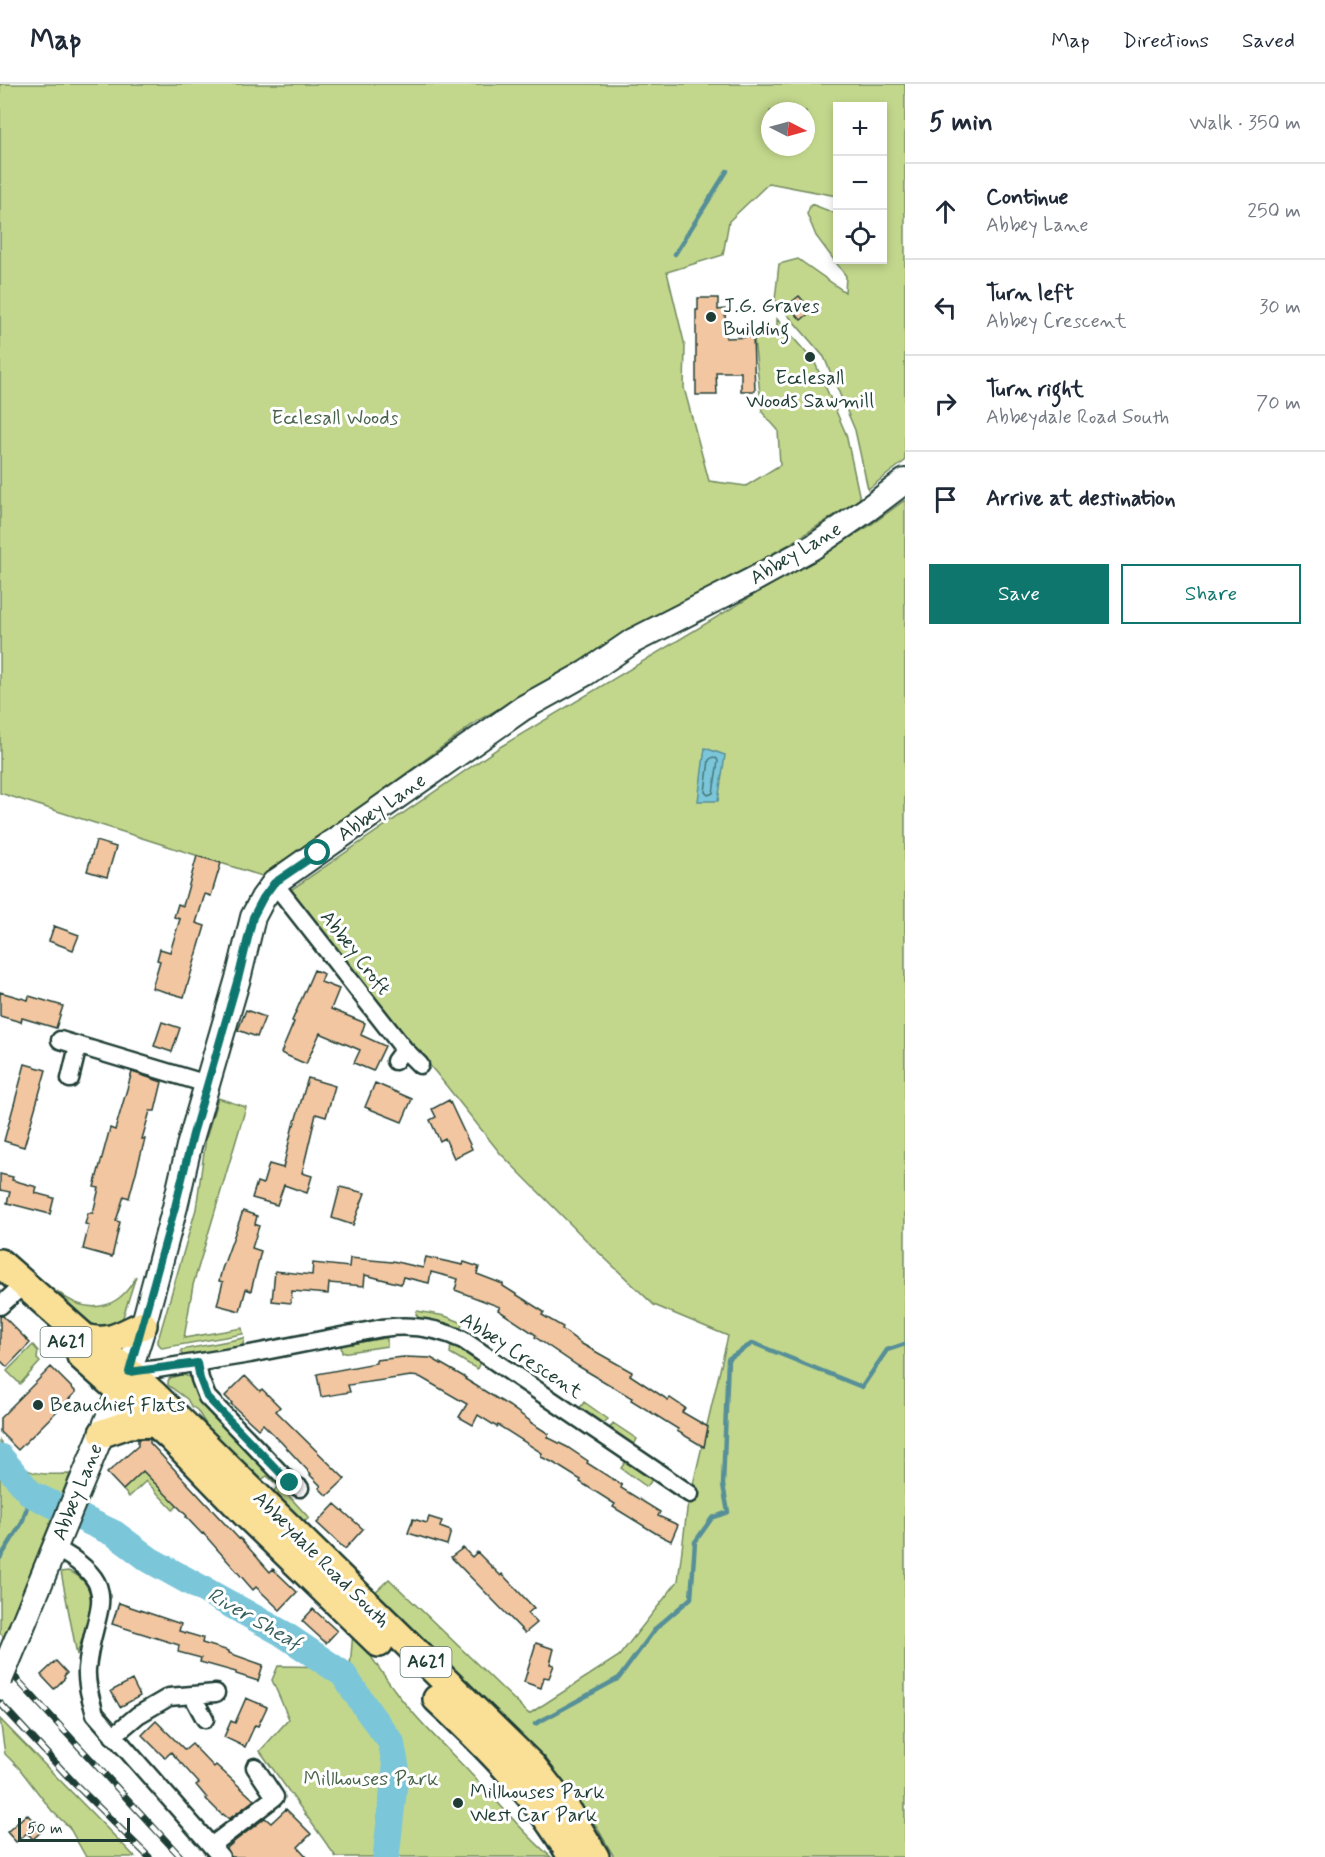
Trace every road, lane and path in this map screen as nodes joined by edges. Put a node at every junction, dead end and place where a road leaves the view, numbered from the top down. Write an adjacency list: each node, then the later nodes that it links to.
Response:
1 (905, 481): 2 (main road, Abbey Lane)
2 (274, 883): 5 (street, Abbey Croft); 7 (main road, Abbey Lane)
3 (60, 1040): 4 (street)
4 (78, 1046): 6 (street); 7 (street)
5 (420, 1065)
6 (70, 1079)
7 (207, 1084): 11 (main road, Abbey Lane)
8 (0, 1263): 9 (main road, Abbeydale Road South / A621)
9 (23, 1285): 10 (street); 12 (main road, Abbeydale Road South / A621); 14 (main road, Abbeydale Road South / A621)
10 (0, 1306)
11 (143, 1325): 12 (main road); 14 (main road, Abbey Lane)
12 (85, 1338): 14 (main road, Abbeydale Road South / A621)
13 (197, 1363): 14 (street, Abbey Crescent); 17 (street, Abbeydale Road South); 18 (street, Abbey Crescent)
14 (125, 1382): 15 (main road, Abbeydale Road South / A621); 16 (main road, Abbey Lane); 28 (main road, Abbeydale Road South / A621)
15 (156, 1423): 16 (main road); 27 (main road, Abbeydale Road South / A621)
16 (103, 1432): 19 (main road, Abbey Lane)
17 (300, 1488)
18 (690, 1494)
19 (58, 1541): 20 (main road, Abbey Lane, bridge); 24 (street)
20 (0, 1680)
21 (216, 1694): 22 (street)
22 (192, 1695): 23 (street); 24 (street)
23 (205, 1719)
24 (113, 1736): 26 (street)
25 (255, 1767): 26 (street)
26 (216, 1852)
27 (572, 1857)
28 (595, 1857)

